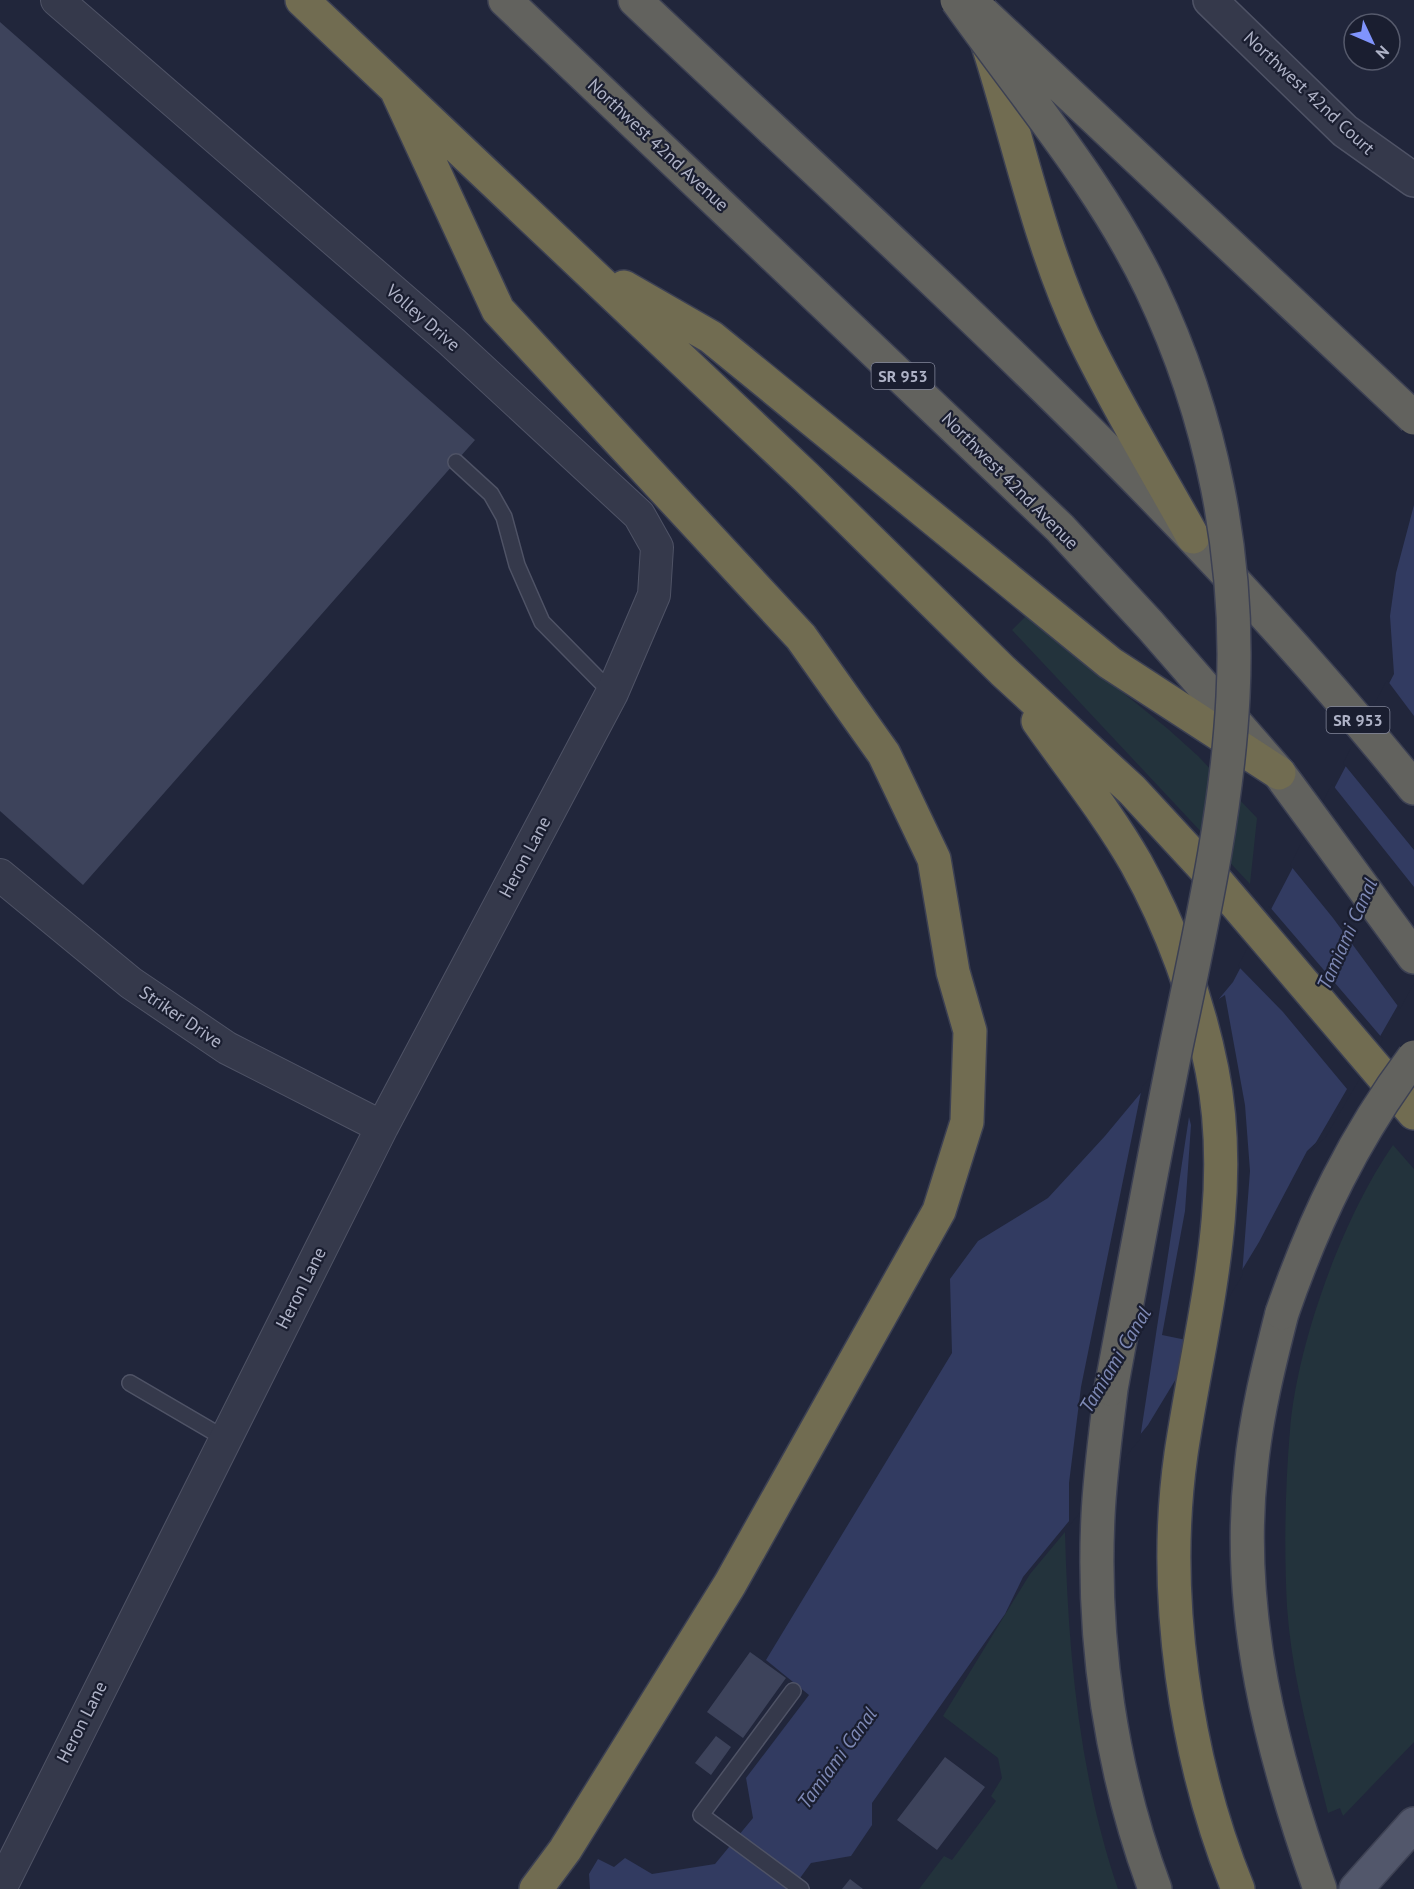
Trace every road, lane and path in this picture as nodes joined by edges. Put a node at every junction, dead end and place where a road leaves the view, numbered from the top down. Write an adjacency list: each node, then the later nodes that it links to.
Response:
1 (57, 0): 15 (street, Volley Drive)
2 (302, 0): 8 (highway)
3 (505, 0): 16 (highway, Northwest 42nd Avenue / SR 953)
4 (635, 0): 13 (highway, SR 953)
5 (957, 0): 30 (highway, bridge)
6 (969, 0): 11 (highway, bridge); 13 (highway)
7 (1210, 0): 9 (street, Northwest 42nd Court)
8 (396, 89): 10 (highway); 29 (highway)
9 (1414, 180)
10 (578, 261): 14 (highway); 16 (highway)
11 (1414, 418)
12 (456, 462): 15 (lane)
13 (1192, 537): 17 (highway, SR 953)
14 (1003, 670): 21 (highway); 31 (highway)
15 (612, 693): 22 (street, Heron Lane)
16 (1280, 773): 19 (highway, Northwest 42nd Avenue / SR 953)
17 (1414, 788)
18 (0, 875): 22 (street, Striker Drive)
19 (1414, 957)
20 (1414, 1057): 32 (highway, bridge)
21 (1414, 1113)
22 (382, 1127): 24 (street, Heron Lane)
23 (130, 1383): 24 (lane)
24 (224, 1438): 28 (street, Heron Lane)
25 (793, 1691): 27 (lane)
26 (1414, 1824): 33 (main road)
27 (799, 1888)
28 (0, 1889)
29 (536, 1889)
30 (1155, 1889)
31 (1238, 1889)
32 (1320, 1889)
33 (1356, 1889)

